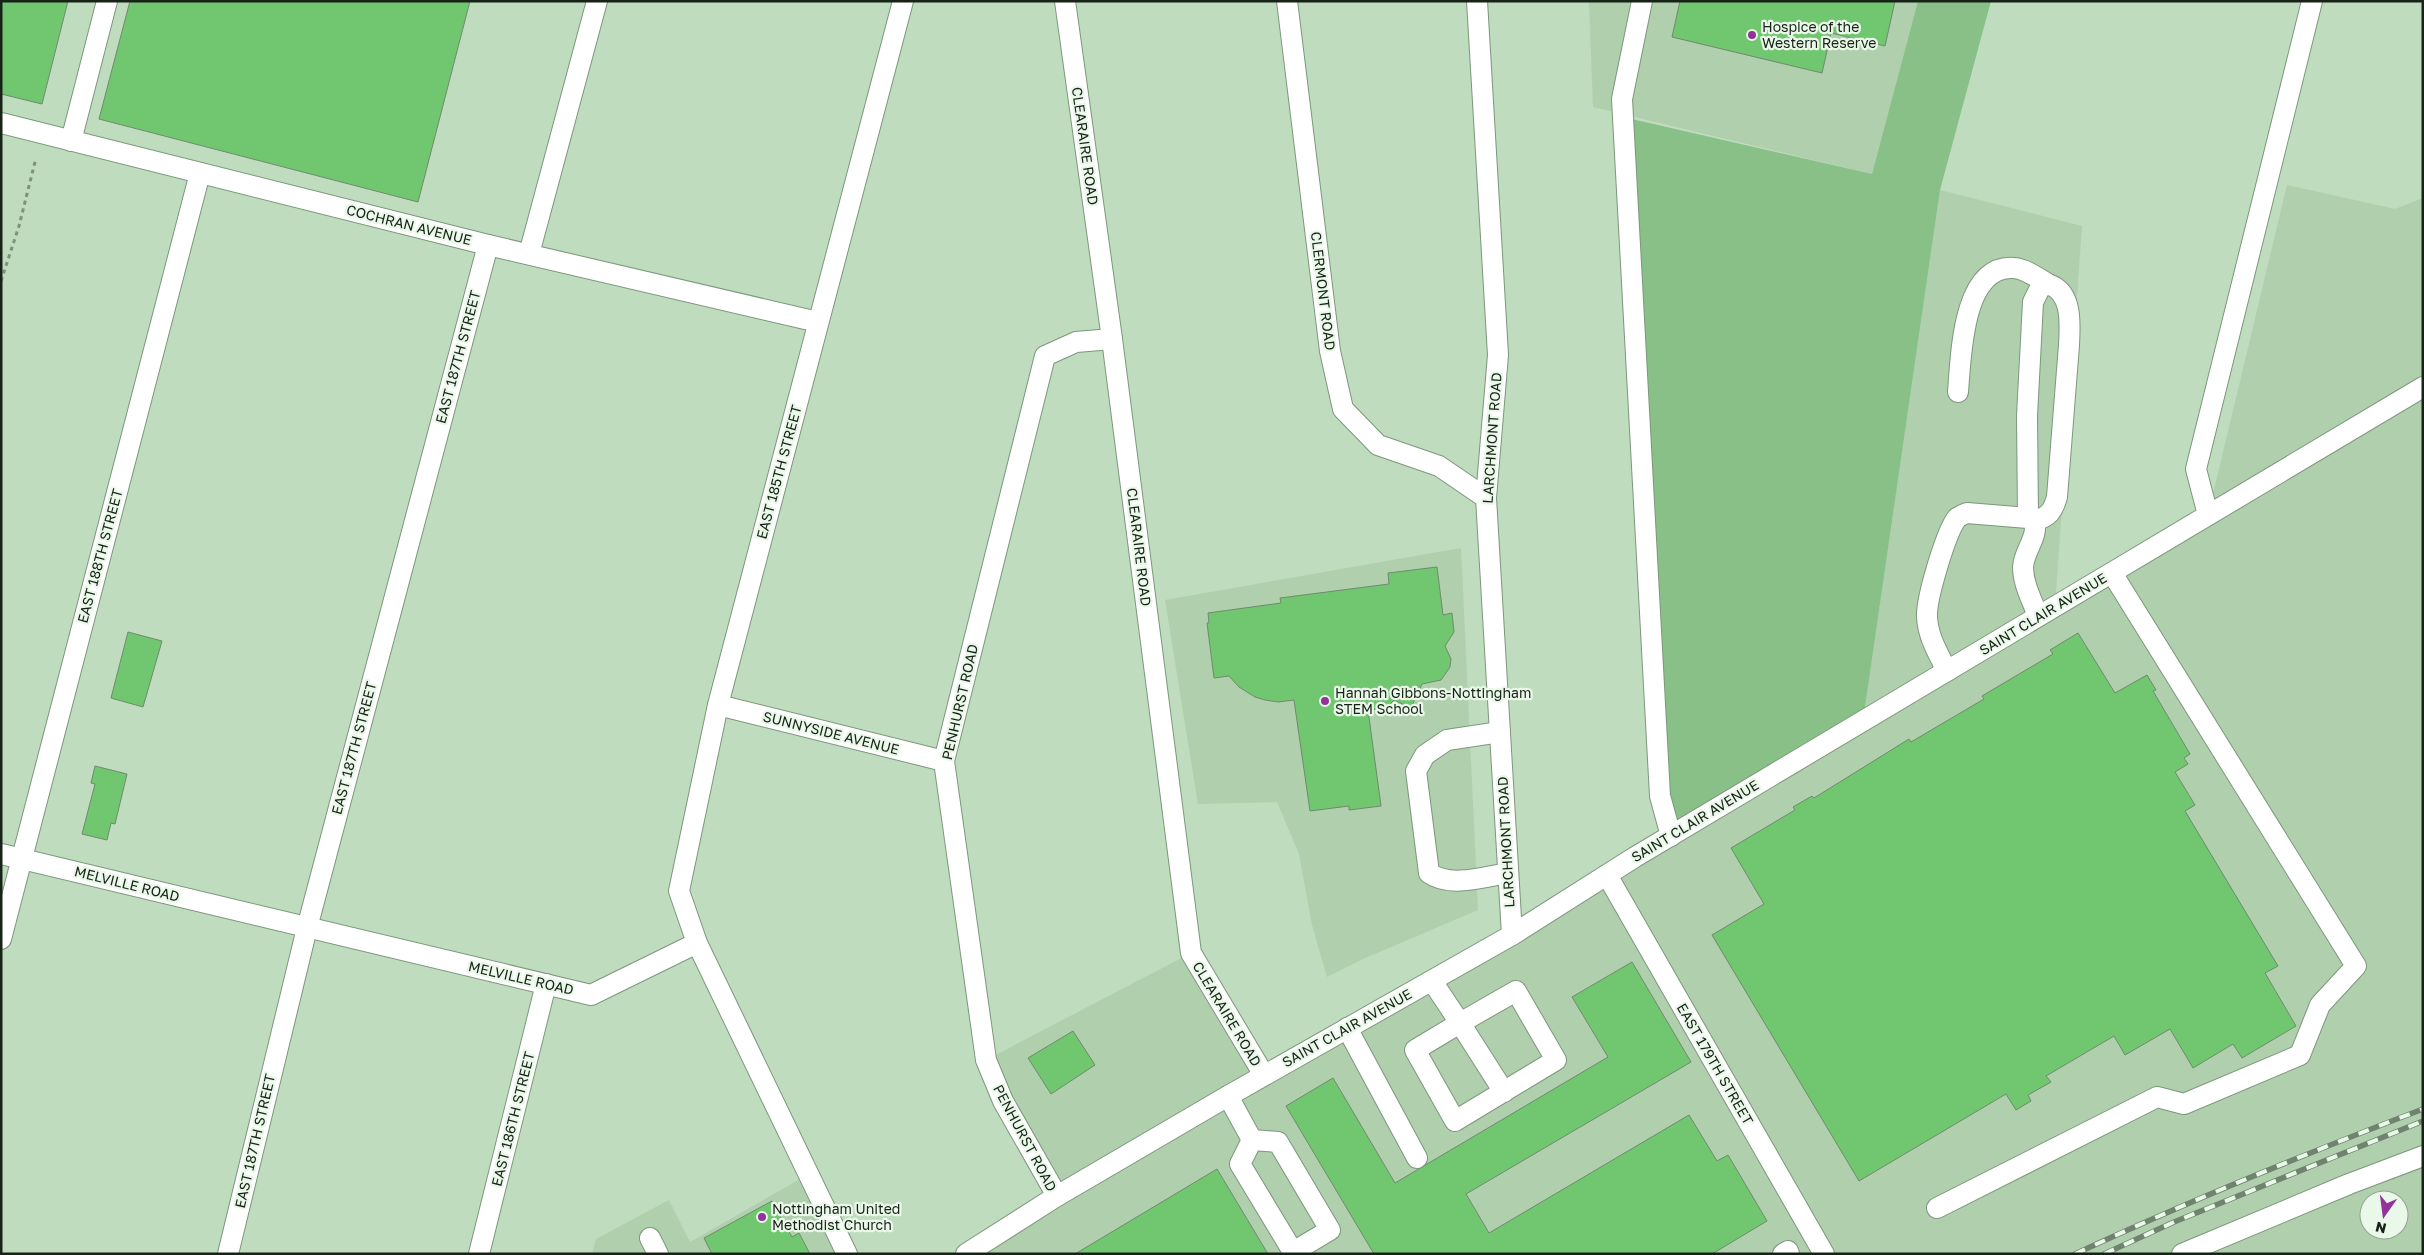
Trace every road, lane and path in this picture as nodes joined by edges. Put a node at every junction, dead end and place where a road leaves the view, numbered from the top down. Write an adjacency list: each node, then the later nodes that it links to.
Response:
1 (107, 1): 10 (street)
2 (597, 1): 14 (street)
3 (903, 1): 17 (street, EAST 185TH STREET)
4 (1065, 1): 18 (street, CLEARAIRE ROAD)
5 (1288, 1): 21 (street, CLERMONT ROAD)
6 (1477, 1): 21 (street, LARCHMONT ROAD)
7 (1642, 1): 30 (street)
8 (2312, 1): 22 (street)
9 (1, 123): 10 (street, COCHRAN AVENUE)
10 (71, 141): 12 (street, COCHRAN AVENUE)
11 (36, 158): 15 (path)
12 (200, 173): 13 (street, COCHRAN AVENUE); 32 (street, EAST 188TH STREET)
13 (488, 245): 14 (street, COCHRAN AVENUE); 35 (street, EAST 187TH STREET)
14 (529, 254): 17 (street, COCHRAN AVENUE)
15 (1, 281)
16 (2048, 284): 20 (street); 23 (street); 23 (street)
17 (818, 322): 27 (street, EAST 185TH STREET)
18 (1112, 339): 29 (street, PENHURST ROAD); 43 (street, CLEARAIRE ROAD)
19 (2423, 387): 22 (street, SAINT CLAIR AVENUE)
20 (1958, 392)
21 (1486, 498): 28 (street, LARCHMONT ROAD)
22 (2208, 515): 24 (street, SAINT CLAIR AVENUE)
23 (2031, 519): 25 (street); 26 (street)
24 (2112, 572): 25 (street, SAINT CLAIR AVENUE); 50 (street)
25 (2038, 616): 26 (street, SAINT CLAIR AVENUE)
26 (1947, 671): 30 (street, SAINT CLAIR AVENUE)
27 (718, 705): 29 (street, SUNNYSIDE AVENUE); 38 (street, EAST 185TH STREET)
28 (1500, 732): 33 (street, LARCHMONT ROAD); 33 (street)
29 (944, 761): 49 (street, PENHURST ROAD)
30 (1671, 836): 34 (street, SAINT CLAIR AVENUE)
31 (1, 854): 32 (street, MELVILLE ROAD)
32 (21, 858): 35 (street, MELVILLE ROAD); 37 (street, EAST 188TH STREET)
33 (1508, 874): 36 (street, LARCHMONT ROAD)
34 (1606, 875): 36 (street, SAINT CLAIR AVENUE); 57 (street, EAST 179TH STREET)
35 (307, 928): 40 (street, MELVILLE ROAD); 51 (street, EAST 187TH STREET)
36 (1512, 935): 39 (street, SAINT CLAIR AVENUE)
37 (1, 940)
38 (697, 943): 40 (street, MELVILLE ROAD); 53 (street)
39 (1432, 981): 41 (street); 42 (street, SAINT CLAIR AVENUE)
40 (546, 984): 52 (street, EAST 186TH STREET)
41 (1460, 1023): 44 (street); 44 (street); 44 (street)
42 (1346, 1028): 43 (street, SAINT CLAIR AVENUE); 48 (street)
43 (1264, 1075): 45 (street, SAINT CLAIR AVENUE)
44 (1504, 1092)
45 (1228, 1096): 46 (street); 49 (street, SAINT CLAIR AVENUE)
46 (1252, 1140): 46 (street)
47 (2423, 1156): 58 (street)
48 (1417, 1158)
49 (1057, 1196): 54 (street, SAINT CLAIR AVENUE)
50 (1937, 1208)
51 (228, 1254)
52 (479, 1254)
53 (847, 1254)
54 (966, 1254)
55 (1783, 1254): 56 (street)
56 (1789, 1254)
57 (1824, 1254)
58 (2182, 1254)

